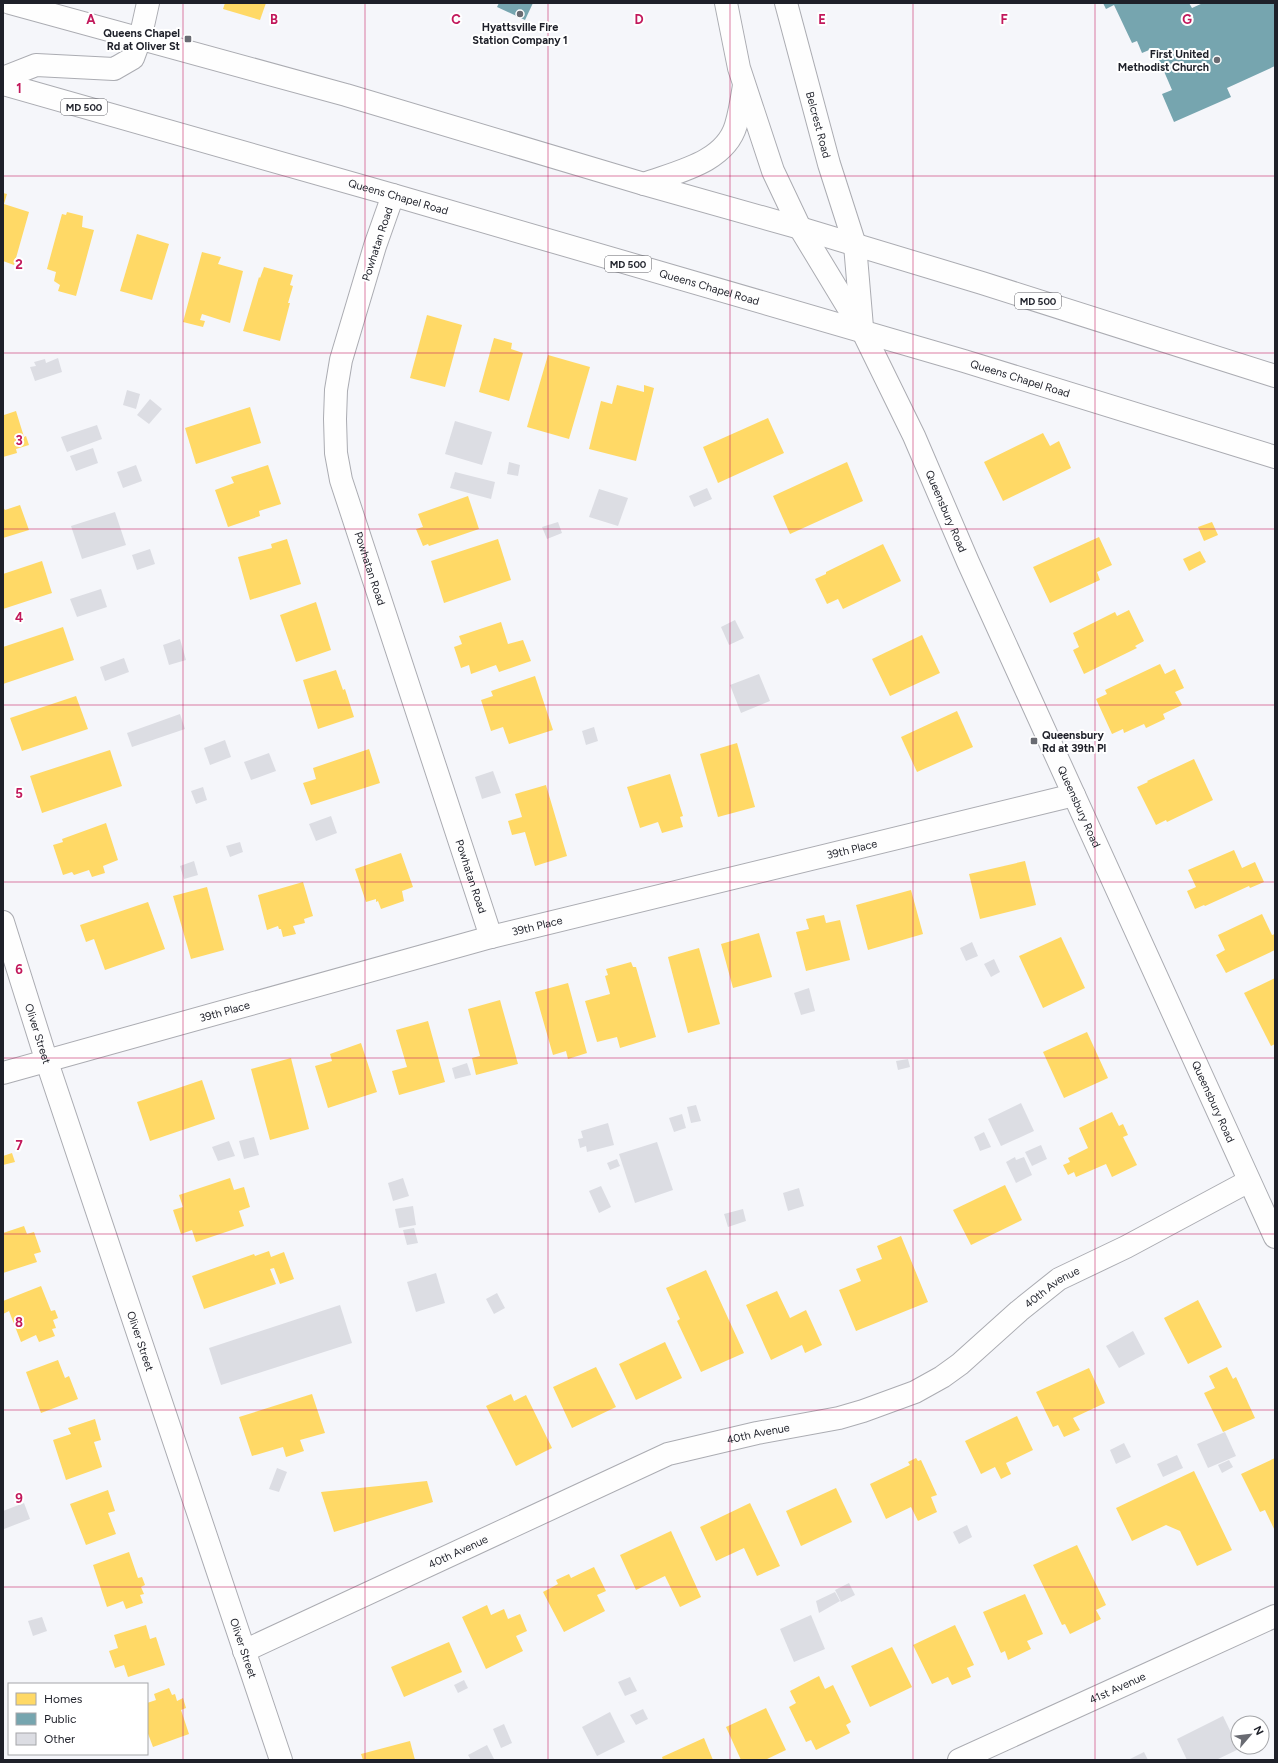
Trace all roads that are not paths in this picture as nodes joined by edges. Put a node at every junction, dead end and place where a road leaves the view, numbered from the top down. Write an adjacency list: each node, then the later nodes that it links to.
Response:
1 (10, 3): 5 (street, MD 500)
2 (148, 3): 5 (street)
3 (726, 3): 8 (street)
4 (786, 3): 12 (street, Belcrest Road)
5 (140, 39): 6 (street); 9 (street, MD 500)
6 (3, 78)
7 (3, 84): 10 (street, Queens Chapel Road / MD 500)
8 (744, 85): 9 (street); 11 (street)
9 (644, 184): 11 (street, MD 500)
10 (393, 195): 13 (street, Queens Chapel Road / MD 500); 18 (street, Powhatan Road)
11 (800, 228): 12 (street, MD 500); 13 (street, Queensbury Road)
12 (855, 245): 13 (street, Queensbury Road); 14 (street, MD 500)
13 (863, 332): 15 (street, Queens Chapel Road / MD 500); 16 (street, Queensbury Road)
14 (1275, 376)
15 (1275, 458)
16 (1074, 795): 18 (street, 39th Place); 21 (street, Queensbury Road)
17 (3, 922): 19 (street, Oliver Street)
18 (491, 937): 19 (street, 39th Place)
19 (46, 1059): 20 (street, 39th Place); 24 (street, Oliver Street)
20 (3, 1072)
21 (1249, 1182): 22 (street, Queensbury Road); 24 (street, 40th Avenue)
22 (1275, 1237)
23 (1275, 1616): 26 (street, 41st Avenue)
24 (244, 1651): 25 (street, Oliver Street)
25 (281, 1760)
26 (959, 1760)

